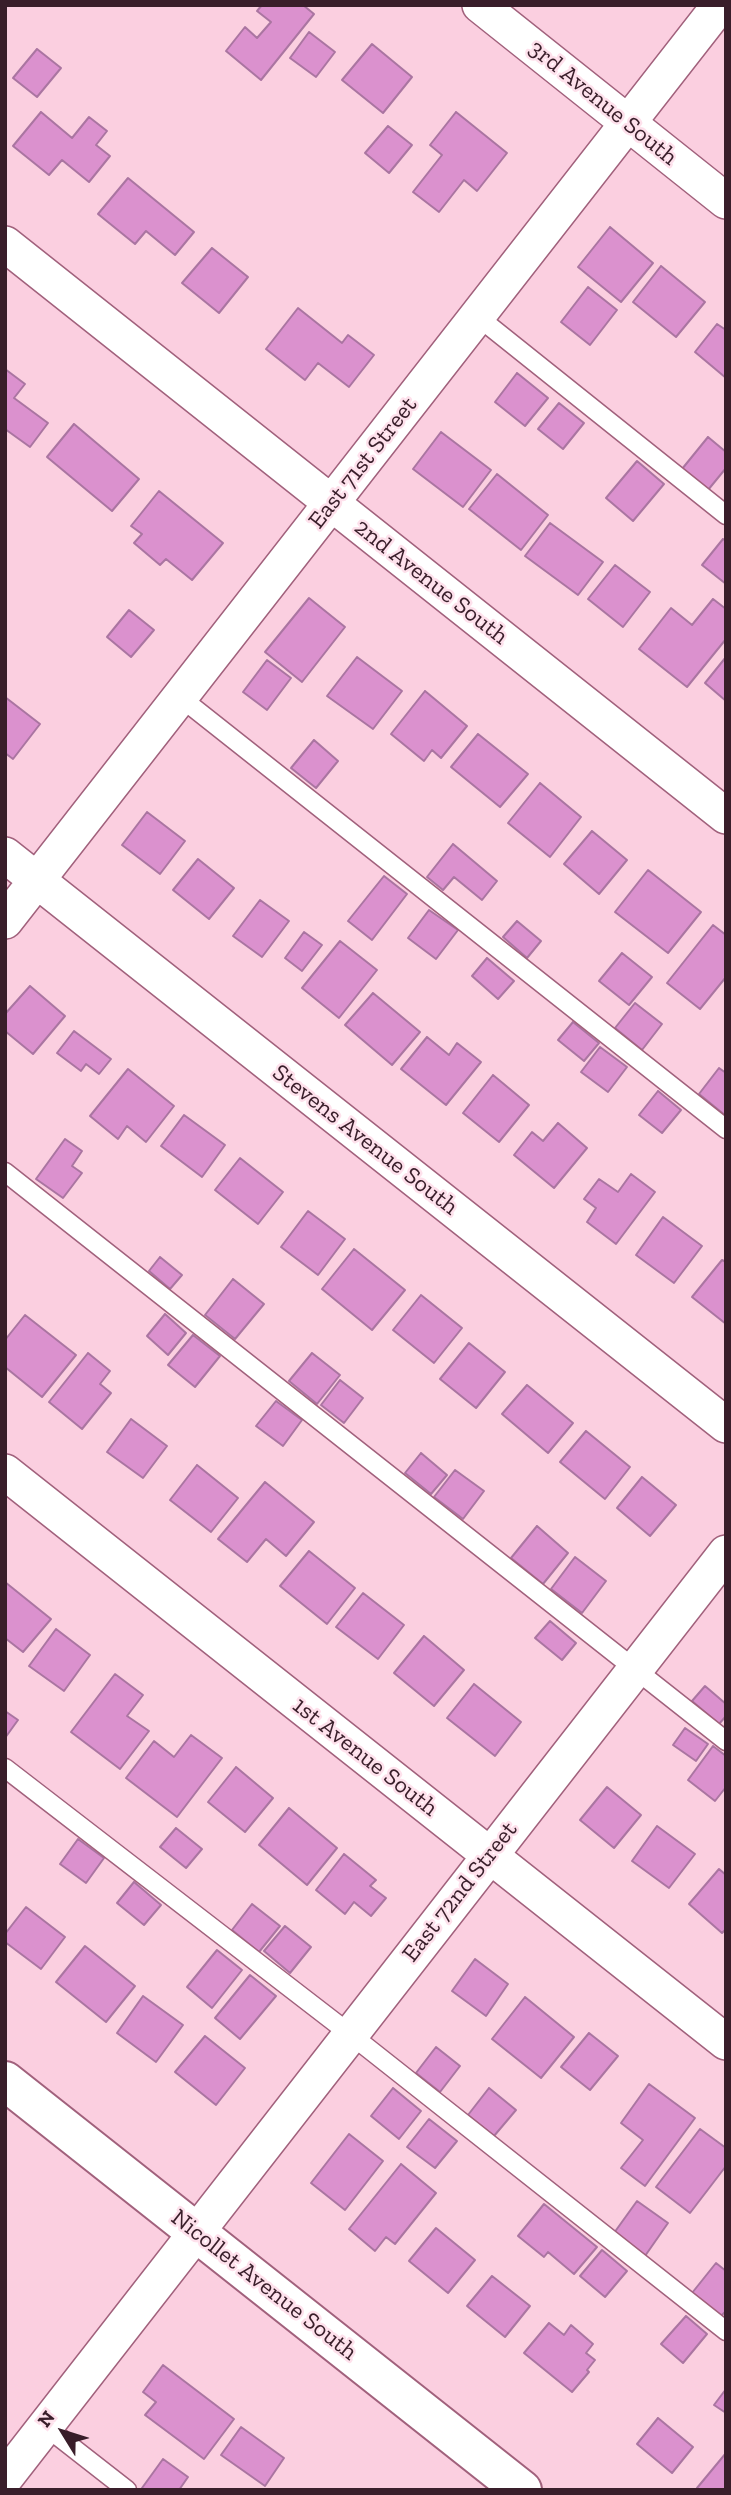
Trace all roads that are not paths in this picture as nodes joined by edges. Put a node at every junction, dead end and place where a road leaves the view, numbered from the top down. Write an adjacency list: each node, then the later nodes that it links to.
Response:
1 (480, 5): 3 (street, 3rd Avenue South)
2 (720, 5): 3 (street, East 71st Street)
3 (628, 123): 4 (street, 3rd Avenue South); 6 (street, East 71st Street)
4 (726, 201)
5 (5, 244): 7 (street, 2nd Avenue South)
6 (477, 316): 7 (street, East 71st Street); 8 (lane)
7 (331, 503): 9 (street, East 71st Street); 10 (street, 2nd Avenue South)
8 (726, 515)
9 (180, 697): 12 (street, East 71st Street); 14 (lane)
10 (726, 816)
11 (5, 855): 12 (street, Stevens Avenue South)
12 (37, 880): 13 (street, East 71st Street); 16 (street, Stevens Avenue South)
13 (5, 920)
14 (726, 1129)
15 (5, 1172): 19 (lane)
16 (726, 1425)
17 (5, 1472): 22 (street, 1st Avenue South)
18 (726, 1553): 19 (street, East 72nd Street)
19 (635, 1669): 20 (lane); 22 (street, East 72nd Street)
20 (726, 1741)
21 (5, 1769): 23 (lane)
22 (489, 1855): 23 (street, East 72nd Street); 24 (street, 1st Avenue South)
23 (350, 2034): 26 (street, East 72nd Street); 27 (lane)
24 (726, 2042)
25 (5, 2081): 26 (main road, Nicollet Avenue South)
26 (196, 2232): 28 (street, East 72nd Street); 31 (main road, Nicollet Avenue South)
27 (726, 2331)
28 (45, 2426): 29 (street, East 72nd Street); 30 (lane)
29 (5, 2477)
30 (127, 2490)
31 (522, 2490)

